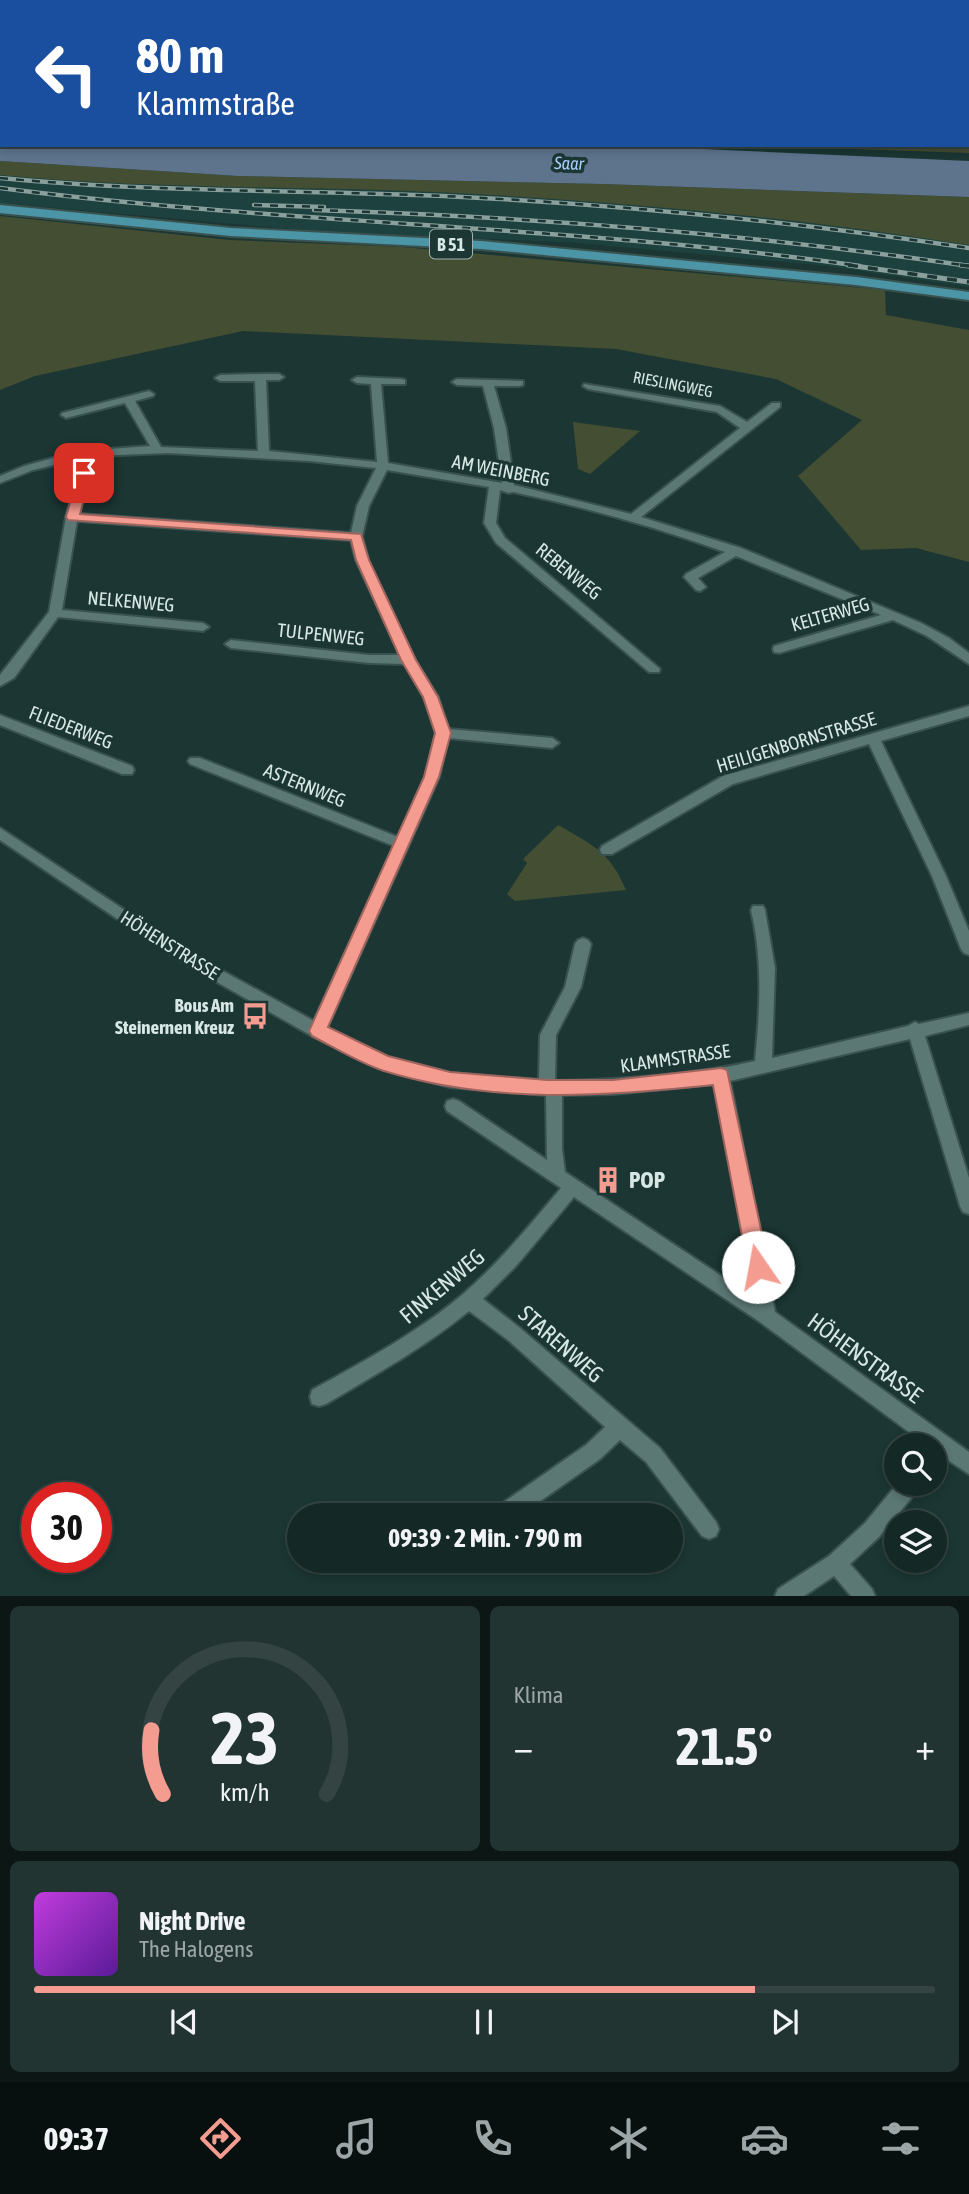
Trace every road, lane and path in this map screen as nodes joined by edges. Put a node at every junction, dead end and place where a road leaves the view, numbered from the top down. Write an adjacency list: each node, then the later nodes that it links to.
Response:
1 (0, 209): 2 (main road, B 51)
2 (969, 296)
3 (260, 377): 4 (street); 5 (street); 20 (street)
4 (279, 377)
5 (220, 378)
6 (357, 380): 9 (street)
7 (401, 382): 9 (street)
8 (457, 382): 10 (street)
9 (376, 383): 21 (street)
10 (488, 383): 11 (street); 24 (street)
11 (519, 383)
12 (588, 386): 17 (street, RIESLINGWEG)
13 (149, 394): 14 (street)
14 (128, 398): 16 (street); 18 (street)
15 (776, 405): 17 (street)
16 (66, 415)
17 (747, 427): 26 (street)
18 (156, 448): 19 (street, AM WEINBERG); 20 (street, AM WEINBERG)
19 (90, 451): 22 (street, AM WEINBERG); 25 (street)
20 (264, 454): 21 (street, AM WEINBERG)
21 (383, 466): 23 (street, AM WEINBERG); 27 (street)
22 (0, 480)
23 (495, 487): 24 (street, AM WEINBERG); 37 (street, REBENWEG)
24 (509, 490): 26 (street, AM WEINBERG)
25 (72, 517): 27 (street); 30 (street)
26 (634, 517): 28 (street, AM WEINBERG)
27 (356, 537): 35 (street)
28 (737, 551): 29 (street); 31 (street, AM WEINBERG)
29 (701, 587)
30 (55, 613): 32 (street, NELKENWEG); 38 (street)
31 (893, 617): 34 (street, KELTERWEG); 36 (street, AM WEINBERG)
32 (204, 627)
33 (230, 644): 35 (street, TULPENWEG)
34 (779, 649)
35 (409, 660): 41 (street)
36 (969, 660)
37 (654, 669)
38 (0, 682)
39 (969, 712): 42 (street, HEILIGENBORNSTRASSE)
40 (0, 720): 45 (street, FLIEDERWEG)
41 (443, 733): 43 (street); 47 (street)
42 (873, 739): 48 (street, HEILIGENBORNSTRASSE); 51 (street)
43 (552, 743)
44 (195, 761): 47 (street, ASTERNWEG)
45 (127, 770)
46 (0, 833): 54 (street, HÖHENSTRASSE)
47 (402, 844): 54 (street)
48 (607, 850)
49 (758, 911): 56 (street)
50 (583, 944): 58 (street)
51 (969, 949)
52 (969, 1019): 53 (street, KLAMMSTRASSE)
53 (915, 1029): 56 (street, KLAMMSTRASSE); 62 (street)
54 (318, 1031): 55 (street, HÖHENSTRASSE)
55 (384, 1063): 58 (street, KLAMMSTRASSE)
56 (763, 1064): 57 (street, KLAMMSTRASSE)
57 (721, 1076): 58 (street, KLAMMSTRASSE); 64 (street)
58 (551, 1088): 60 (street)
59 (453, 1106): 60 (street, HÖHENSTRASSE)
60 (557, 1174): 61 (street, HÖHENSTRASSE)
61 (573, 1186): 63 (street, FINKENWEG); 64 (street, HÖHENSTRASSE)
62 (969, 1206)
63 (469, 1300): 65 (street, FINKENWEG); 66 (street, STARENWEG)
64 (766, 1316): 67 (street, HÖHENSTRASSE)
65 (319, 1397)
66 (620, 1427): 71 (street); 72 (street, STARENWEG)
67 (917, 1433)
68 (947, 1454): 69 (street, HÖHENSTRASSE)
69 (969, 1464)
70 (900, 1496): 73 (street)
71 (520, 1503)
72 (709, 1529)
73 (836, 1563): 74 (street); 75 (street)
74 (785, 1595)
75 (865, 1595)

